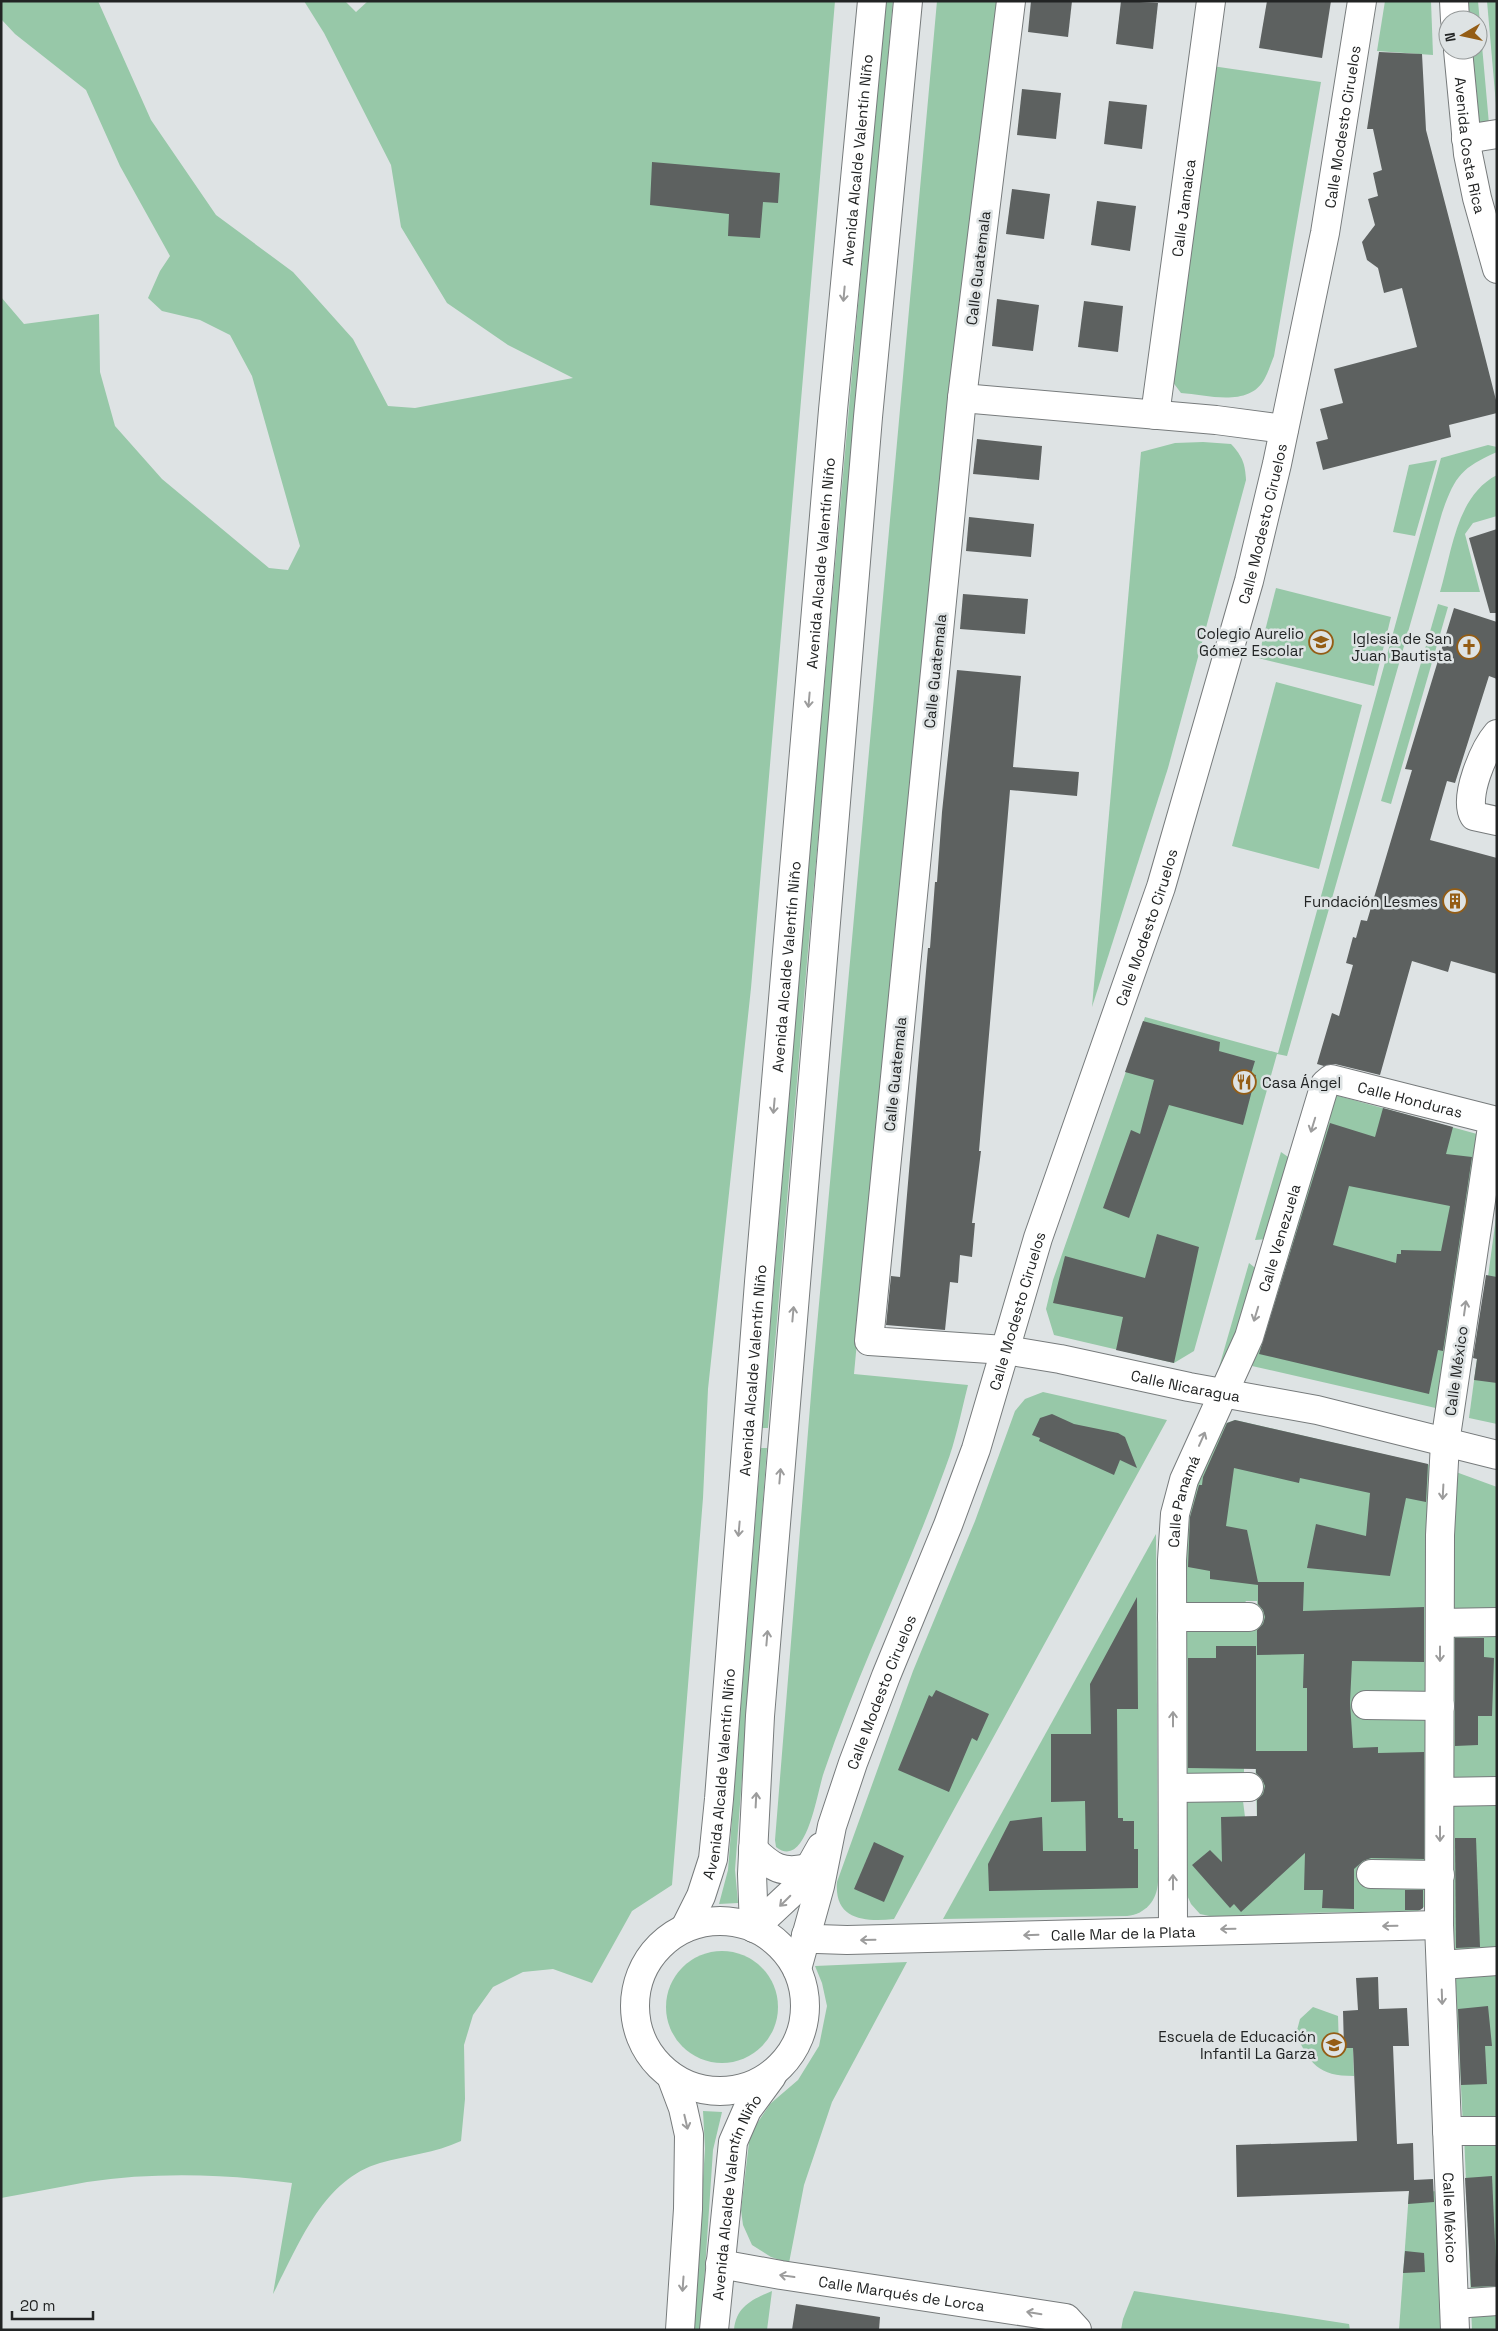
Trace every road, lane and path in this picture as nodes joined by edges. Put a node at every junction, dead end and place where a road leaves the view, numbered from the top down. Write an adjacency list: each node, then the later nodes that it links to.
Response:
1 (872, 1): 38 (street, Avenida Alcalde Valentín Niño, one-way to 38)
2 (908, 1): 33 (street, one-way to 2)
3 (1011, 1): 10 (street, Calle Guatemala)
4 (1211, 1): 11 (street, Calle Jamaica)
5 (1362, 1): 12 (street, Calle Modesto Ciruelos)
6 (1459, 60): 8 (street, Avenida Costa Rica)
7 (1497, 134): 8 (street)
8 (1466, 138): 9 (street, Avenida Costa Rica)
9 (1497, 269)
10 (962, 398): 11 (street); 17 (street, Calle Guatemala)
11 (1155, 415): 12 (street)
12 (1284, 428): 18 (street, Calle Modesto Ciruelos)
13 (1497, 734): 14 (street)
14 (1497, 821)
15 (1328, 1079): 16 (street, Calle Honduras); 19 (street, Calle Venezuela, one-way to 19)
16 (1493, 1120): 20 (street, Calle México, one-way to 16)
17 (869, 1341): 18 (street, Calle Nicaragua)
18 (1005, 1350): 19 (street, Calle Nicaragua); 32 (street, Calle Modesto Ciruelos)
19 (1223, 1393): 20 (street, Calle Nicaragua); 22 (street, Calle Panamá, one-way to 19)
20 (1445, 1443): 21 (street, Calle Nicaragua); 25 (street, Calle México, one-way to 25)
21 (1497, 1455)
22 (1172, 1617): 23 (street); 29 (street, Calle Panamá, one-way to 22)
23 (1249, 1617)
24 (1497, 1622): 25 (street)
25 (1440, 1623): 27 (street, Calle México, one-way to 27)
26 (1366, 1705): 27 (street)
27 (1440, 1706): 30 (street, Calle México)
28 (1248, 1787): 29 (street)
29 (1173, 1788): 40 (street, Calle Panamá, one-way to 29)
30 (1440, 1792): 31 (street); 36 (street, Calle México, one-way to 36)
31 (1497, 1792)
32 (832, 1826): 34 (street, Calle Modesto Ciruelos); 41 (street, Calle Modesto Ciruelos)
33 (753, 1849): 34 (street); 39 (street)
34 (809, 1868): 39 (street, Calle Modesto Ciruelos, one-way to 39)
35 (1371, 1874): 36 (street)
36 (1440, 1875): 37 (street, Calle México)
37 (1439, 1925): 40 (street, Calle Mar de la Plata, one-way to 40); 43 (street, Calle México)
38 (686, 1928): 39 (street); 46 (street)
39 (754, 1928): 44 (street)
40 (1173, 1930): 41 (street, Calle Mar de la Plata, one-way to 41)
41 (806, 1935): 44 (street, Calle Modesto Ciruelos)
42 (1497, 1961): 43 (street)
43 (1441, 1965): 47 (street, Calle México, one-way to 47)
44 (797, 1969): 45 (street)
45 (775, 2072): 46 (street); 49 (street, Avenida Alcalde Valentín Niño)
46 (671, 2076): 52 (street, one-way to 52)
47 (1447, 2131): 48 (street); 51 (street, Calle México)
48 (1497, 2131)
49 (720, 2264): 53 (street, Avenida Alcalde Valentín Niño); 54 (street, Calle Marqués de Lorca, one-way to 49)
50 (1497, 2302): 51 (street, Calle México)
51 (1455, 2317)
52 (680, 2330)
53 (714, 2330)
54 (1078, 2330)

